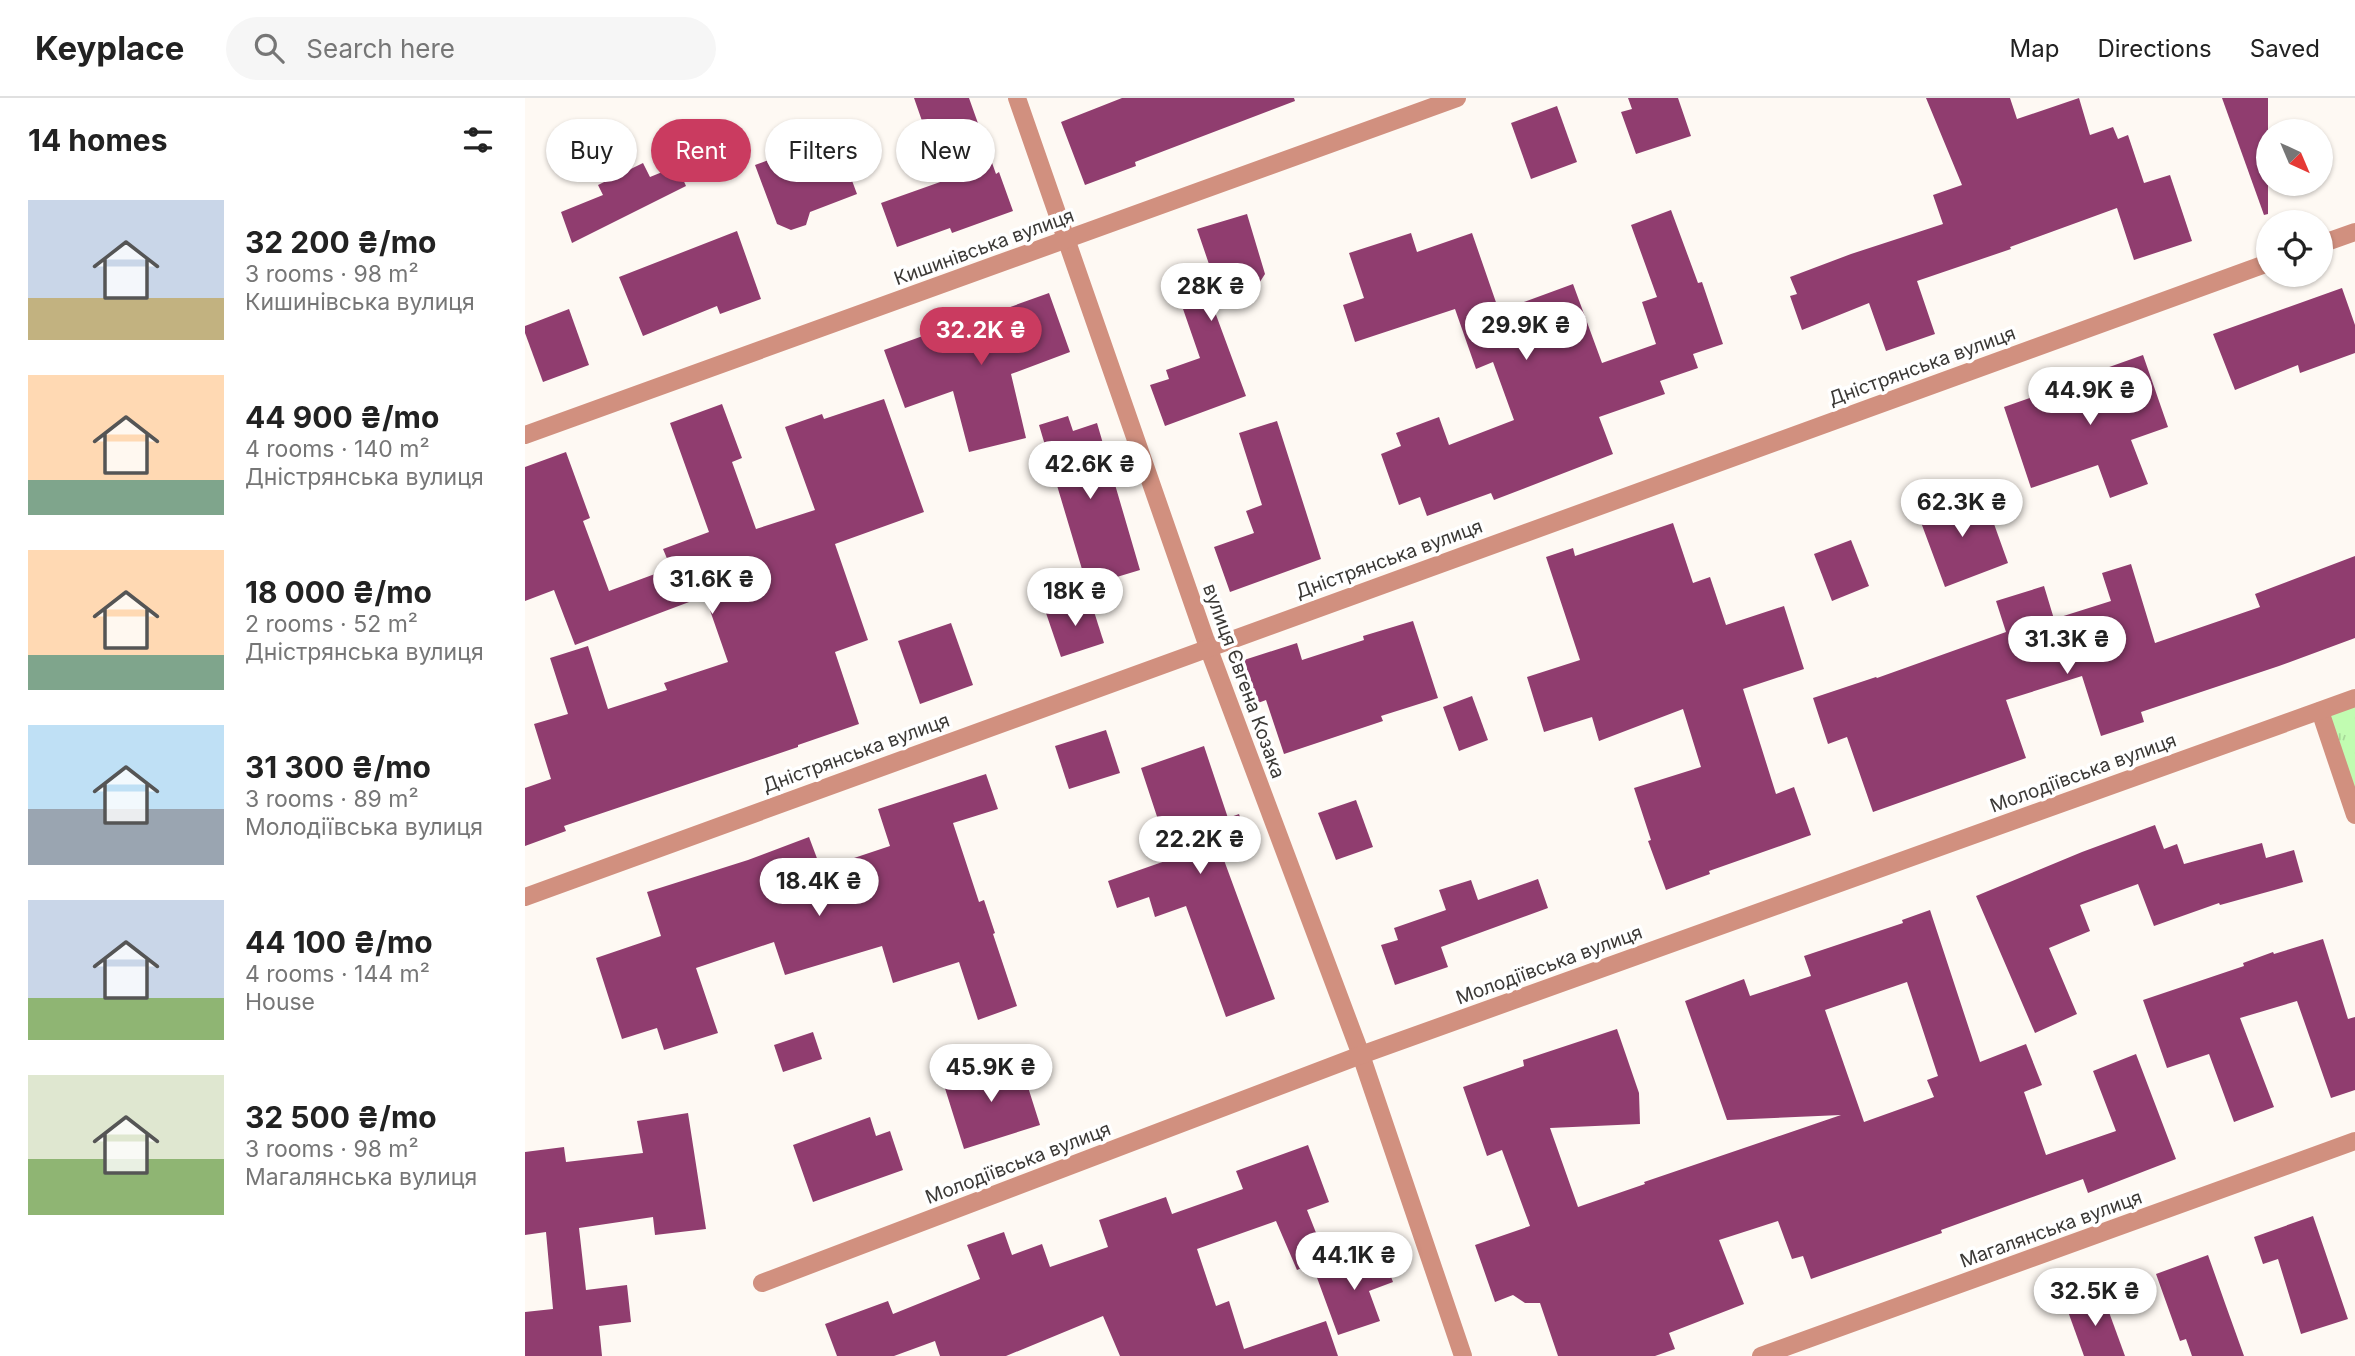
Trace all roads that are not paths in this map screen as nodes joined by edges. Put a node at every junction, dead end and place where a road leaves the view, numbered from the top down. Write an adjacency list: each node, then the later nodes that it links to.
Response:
1 (1017, 98): 4 (street, вулиця Євгена Козака)
2 (1457, 98): 4 (street, Кишинівська вулиця)
3 (2355, 232): 5 (street)
4 (1066, 240): 7 (street, Кишинівська вулиця); 8 (street, вулиця Євгена Козака)
5 (2333, 240)
6 (2256, 267): 8 (street, Дністрянська вулиця)
7 (525, 435)
8 (1208, 647): 12 (street, Дністрянська вулиця); 13 (street, вулиця Євгена Козака)
9 (2355, 698): 10 (street, Молодіївська вулиця)
10 (2320, 711): 11 (street); 13 (street, Молодіївська вулиця)
11 (2355, 815)
12 (525, 897)
13 (1361, 1055): 15 (street, Молодіївська вулиця); 16 (street, вулиця Євгена Козака)
14 (2355, 1141): 17 (street, Магалянська вулиця)
15 (762, 1283)
16 (1463, 1356)
17 (1761, 1356)

